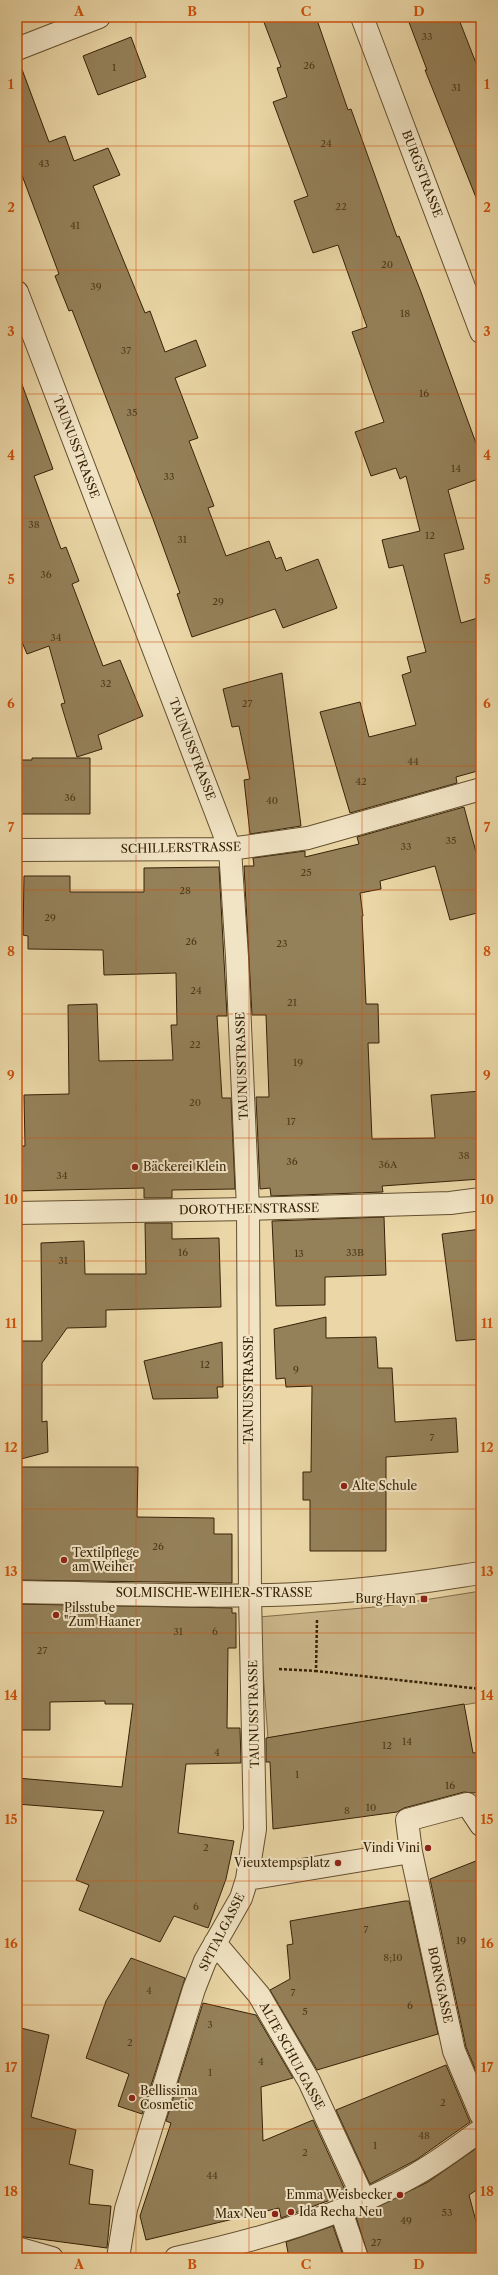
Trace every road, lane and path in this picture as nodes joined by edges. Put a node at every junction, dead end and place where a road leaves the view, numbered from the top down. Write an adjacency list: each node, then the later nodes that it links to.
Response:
1 (99, 17): 3 (street)
2 (362, 17): 5 (street, BURGSTRASSE)
3 (17, 48)
4 (18, 295): 7 (street, TAUNUSSTRASSE)
5 (481, 332)
6 (481, 789): 7 (street, SCHILLERSTRASSE)
7 (230, 849): 8 (street, SCHILLERSTRASSE); 10 (street, TAUNUSSTRASSE)
8 (17, 850)
9 (481, 1199): 10 (street, DOROTHEENSTRASSE)
10 (248, 1209): 11 (street, DOROTHEENSTRASSE); 15 (street, TAUNUSSTRASSE)
11 (17, 1213)
12 (481, 1573): 14 (street, SOLMISCHE-WEIHER-STRASSE)
13 (17, 1592): 15 (street, SOLMISCHE-WEIHER-STRASSE)
14 (317, 1593): 15 (street, SOLMISCHE-WEIHER-STRASSE); 17 (path)
15 (250, 1595): 16 (street, TAUNUSSTRASSE)
16 (253, 1667): 17 (path); 21 (street, TAUNUSSTRASSE)
17 (316, 1671): 18 (path)
18 (481, 1689)
19 (481, 1824): 20 (street)
20 (411, 1852): 21 (street, SPITALGASSE); 23 (street, BORNGASSE)
21 (248, 1879): 22 (street, SPITALGASSE)
22 (216, 1943): 25 (street, ALTE SCHULGASSE); 29 (street, SPITALGASSE)
23 (481, 2115)
24 (481, 2130): 25 (street)
25 (364, 2200): 26 (street)
26 (341, 2211): 30 (street); 31 (street)
27 (17, 2248): 28 (street)
28 (52, 2258)
29 (118, 2258)
30 (176, 2258)
31 (357, 2258)

